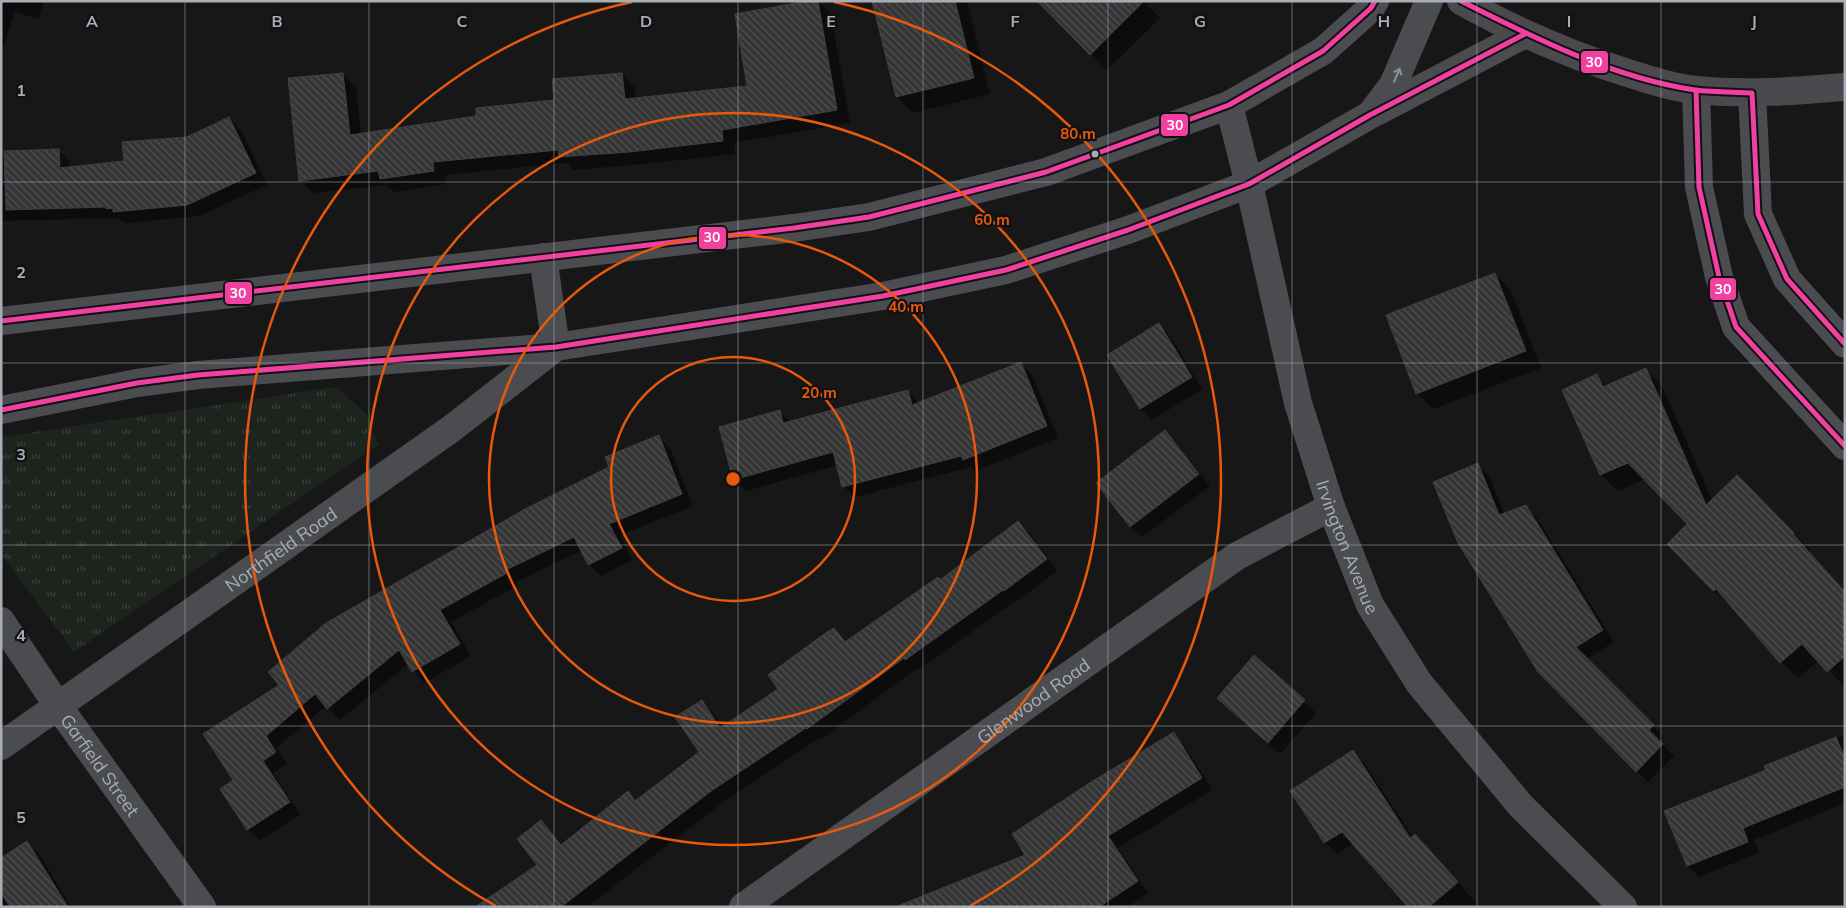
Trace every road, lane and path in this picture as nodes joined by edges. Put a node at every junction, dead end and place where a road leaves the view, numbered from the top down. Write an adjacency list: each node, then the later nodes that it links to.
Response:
1 (1375, 1): 8 (street)
2 (1429, 1): 9 (street, one-way to 2)
3 (1461, 1): 4 (main road)
4 (1525, 34): 6 (main road); 9 (street)
5 (1845, 87): 7 (main road)
6 (1696, 90): 7 (main road); 16 (street)
7 (1752, 93): 13 (street)
8 (1229, 105): 10 (street, Irvington Avenue); 11 (street)
9 (1370, 115): 10 (street)
10 (1249, 184): 14 (street); 17 (street, Irvington Avenue)
11 (543, 257): 12 (street); 14 (street)
12 (1, 321)
13 (1845, 344)
14 (556, 347): 15 (street); 19 (street, Northfield Road)
15 (1, 410)
16 (1845, 446)
17 (1331, 507): 22 (street, Glenwood Road); 23 (street, Irvington Avenue)
18 (1, 621): 19 (street, Garfield Street)
19 (58, 706): 20 (street, Northfield Road); 21 (street, Garfield Street)
20 (1, 746)
21 (202, 907)
22 (743, 907)
23 (1623, 907)

